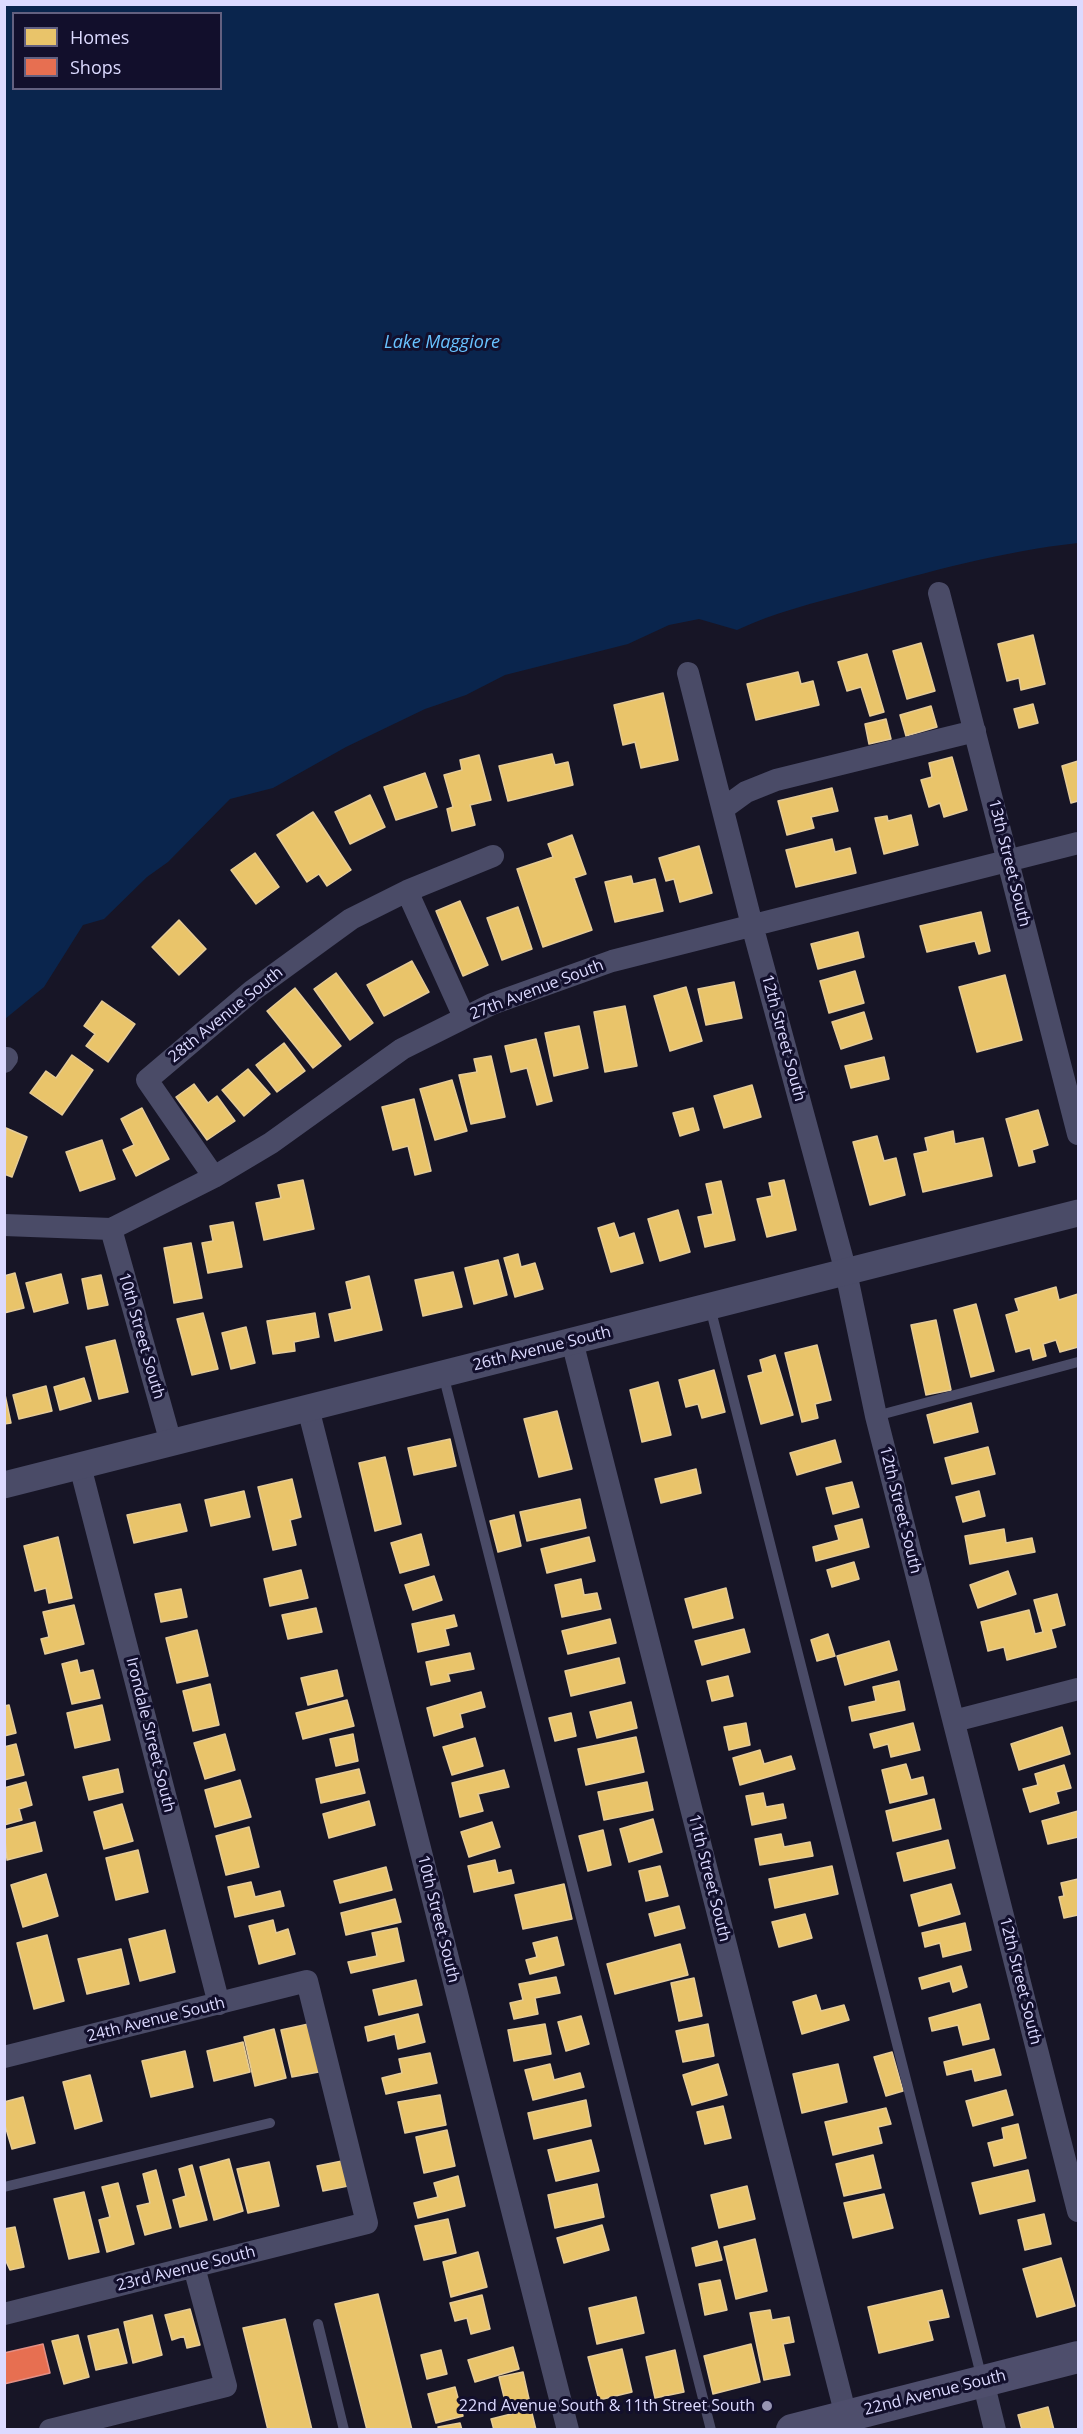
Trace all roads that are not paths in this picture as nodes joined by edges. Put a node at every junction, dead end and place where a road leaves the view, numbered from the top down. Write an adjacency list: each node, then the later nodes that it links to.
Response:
1 (939, 592): 3 (street, 13th Street South)
2 (688, 673): 4 (street, 12th Street South)
3 (975, 731): 4 (street); 7 (street, 13th Street South)
4 (724, 808): 9 (street, 12th Street South)
5 (1078, 843): 7 (street, 27th Avenue South)
6 (493, 856): 8 (street, 28th Avenue South)
7 (1008, 860): 9 (street, 27th Avenue South); 11 (street, 13th Street South)
8 (407, 891): 10 (street); 12 (street, 28th Avenue South)
9 (752, 925): 10 (street, 27th Avenue South); 16 (street, 12th Street South)
10 (464, 1017): 12 (street, 27th Avenue South)
11 (1078, 1134)
12 (214, 1178): 15 (street, 27th Avenue South)
13 (1078, 1213): 16 (street, 26th Avenue South)
14 (4, 1226): 15 (street, 27th Avenue South)
15 (111, 1229): 23 (street, 10th Street South)
16 (846, 1272): 17 (street, 26th Avenue South); 22 (street, 12th Street South)
17 (710, 1307): 18 (street, 26th Avenue South); 38 (lane)
18 (572, 1341): 20 (street, 26th Avenue South); 39 (street, 11th Street South)
19 (1078, 1362): 22 (lane)
20 (443, 1374): 21 (street, 26th Avenue South); 43 (lane)
21 (308, 1408): 23 (street, 26th Avenue South); 42 (street, 10th Street South)
22 (876, 1416): 27 (street, 12th Street South)
23 (171, 1443): 24 (street, 26th Avenue South)
24 (80, 1466): 25 (street, 26th Avenue South); 28 (street, Irondale Street South)
25 (4, 1485)
26 (1078, 1689): 27 (street)
27 (954, 1721): 32 (street, 12th Street South)
28 (219, 2004): 29 (street, 24th Avenue South); 33 (street, 24th Avenue South)
29 (6, 2050)
30 (270, 2123): 31 (lane)
31 (4, 2187)
32 (1078, 2211)
33 (367, 2223): 34 (street, 23rd Avenue South)
34 (194, 2267): 35 (street, 23rd Avenue South); 40 (street)
35 (4, 2314)
36 (318, 2324): 41 (lane)
37 (1078, 2357): 38 (main road, 22nd Avenue South)
38 (983, 2381): 39 (main road, 22nd Avenue South); 45 (street)
39 (846, 2416): 44 (main road, 22nd Avenue South)
40 (50, 2430)
41 (344, 2430)
42 (568, 2430)
43 (711, 2430)
44 (792, 2430)
45 (995, 2430)

